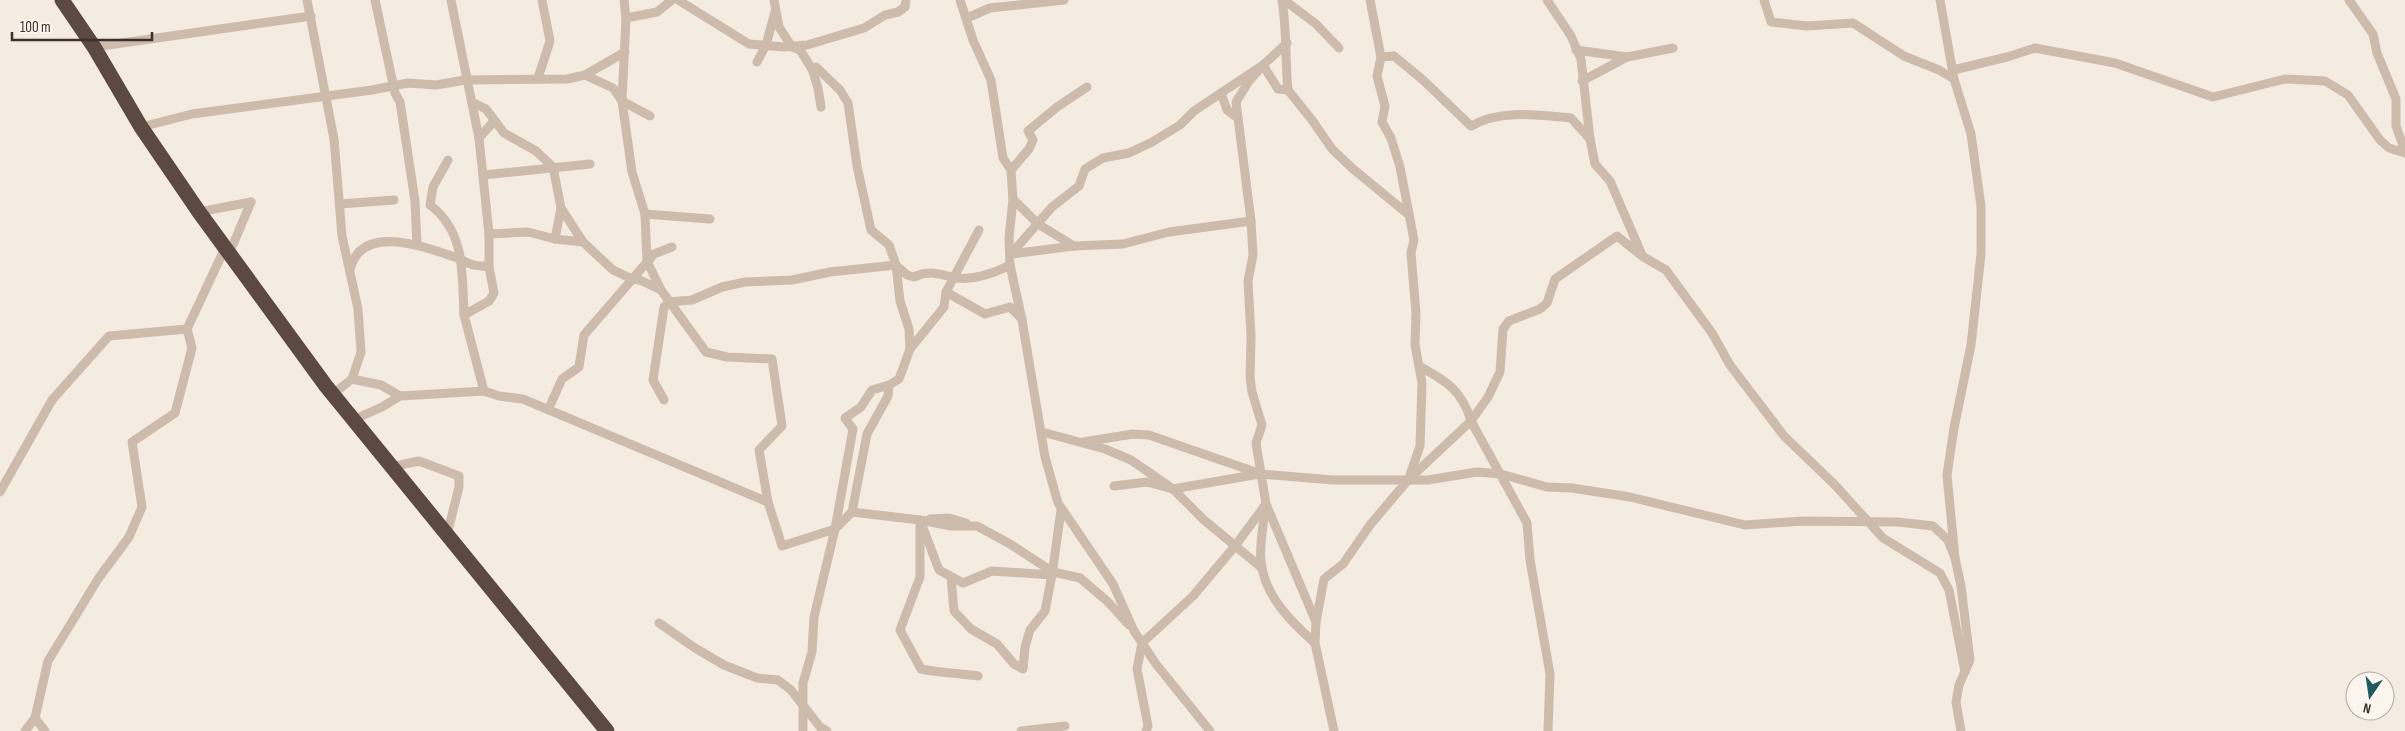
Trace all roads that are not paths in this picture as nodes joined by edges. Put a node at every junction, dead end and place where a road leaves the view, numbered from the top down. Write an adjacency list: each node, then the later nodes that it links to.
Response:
1 (62, 0): 27 (highway)
2 (307, 0): 20 (street)
3 (375, 0): 41 (street)
4 (451, 0): 39 (street)
5 (542, 0): 38 (street)
6 (624, 0): 21 (street)
7 (672, 0): 21 (street)
8 (678, 0): 24 (street)
9 (906, 0): 26 (street)
10 (960, 0): 22 (street)
11 (1056, 0): 22 (street)
12 (1283, 0): 19 (street); 23 (street)
13 (1370, 0): 32 (street)
14 (1547, 0): 30 (street)
15 (1764, 0): 36 (street)
16 (1940, 0): 36 (street)
17 (2349, 0): 56 (street)
18 (775, 5): 25 (street); 26 (street)
19 (1297, 5): 28 (street)
20 (311, 16): 27 (street); 45 (street)
21 (626, 18): 31 (street)
22 (968, 18): 60 (street)
23 (1287, 43): 34 (street); 43 (street)
24 (750, 44): 25 (street); 25 (street)
25 (766, 45): 26 (street)
26 (792, 46): 35 (street)
27 (94, 47): 52 (highway)
28 (1339, 48)
29 (1673, 48): 33 (street)
30 (1576, 50): 33 (street); 40 (street)
31 (625, 52): 37 (street); 46 (street)
32 (1381, 57): 55 (street); 68 (street)
33 (1627, 57): 40 (street)
34 (1263, 65): 43 (street); 44 (street); 50 (street)
35 (812, 69): 48 (street); 84 (street)
36 (1953, 74): 56 (street); 125 (street)
37 (586, 75): 38 (street); 46 (street)
38 (538, 78): 39 (street)
39 (465, 80): 41 (street); 47 (street)
40 (1582, 81): 55 (street)
41 (394, 87): 45 (street); 76 (street)
42 (1088, 87): 60 (street)
43 (1288, 90): 68 (street)
44 (1221, 92): 50 (street); 71 (street)
45 (326, 95): 52 (street); 64 (street)
46 (622, 101): 49 (street); 67 (street)
47 (472, 102): 51 (street); 54 (street)
48 (821, 107)
49 (650, 116)
50 (1238, 118): 70 (street)
51 (494, 121): 53 (street); 54 (street)
52 (142, 127): 66 (highway)
53 (504, 133): 54 (street); 59 (street)
54 (482, 135): 61 (street)
55 (1590, 139): 81 (street)
56 (2405, 152)
57 (448, 160): 82 (street)
58 (590, 164): 59 (street)
59 (553, 167): 61 (street); 65 (street)
60 (1011, 170): 62 (street)
61 (482, 175): 73 (street)
62 (1013, 199): 71 (street); 80 (street)
63 (394, 200): 64 (street)
64 (340, 204): 87 (street)
65 (561, 208): 74 (street); 75 (street)
66 (199, 212): 79 (highway); 79 (street)
67 (645, 214): 69 (street); 83 (street)
68 (1409, 215): 97 (street)
69 (710, 219)
70 (1251, 221): 77 (street); 110 (street)
71 (1038, 224): 77 (street); 80 (street)
72 (979, 230): 88 (street)
73 (489, 234): 74 (street); 86 (street)
74 (555, 239): 75 (street)
75 (583, 242): 89 (street)
76 (417, 246): 82 (street); 87 (street)
77 (1074, 246): 80 (street)
78 (672, 247): 83 (street)
79 (227, 251): 95 (street); 101 (highway)
80 (1011, 254): 85 (street)
81 (1642, 256): 106 (street); 121 (street)
82 (462, 260): 86 (street); 93 (street)
83 (647, 261): 89 (street); 90 (street)
84 (896, 264): 88 (street); 92 (street); 96 (street)
85 (1010, 264): 88 (street); 94 (street)
86 (489, 267): 93 (street)
87 (349, 275): 98 (street)
88 (953, 278): 91 (street)
89 (632, 279): 90 (street); 104 (street)
90 (661, 290): 92 (street)
91 (946, 292): 94 (street); 96 (street)
92 (669, 302): 103 (street); 116 (street)
93 (464, 315): 100 (street)
94 (1022, 320): 107 (street)
95 (187, 328): 115 (street); 137 (street)
96 (910, 349): 99 (street)
97 (1419, 366): 106 (street); 112 (street)
98 (352, 379): 101 (street); 102 (street)
99 (889, 385): 119 (street); 122 (street)
100 (484, 391): 102 (street); 104 (street)
101 (333, 394): 105 (highway)
102 (400, 396): 105 (street)
103 (664, 400)
104 (548, 410): 116 (street)
105 (353, 420): 109 (highway)
106 (1471, 421): 111 (street); 112 (street)
107 (1042, 432): 108 (street); 118 (street)
108 (1083, 442): 110 (street); 114 (street)
109 (391, 467): 123 (highway); 123 (street)
110 (1261, 474): 112 (street); 114 (street); 117 (street)
111 (1502, 474): 112 (street); 121 (street); 148 (street)
112 (1408, 480): 129 (street)
113 (1114, 486): 114 (street)
114 (1173, 489): 124 (street)
115 (0, 492)
116 (768, 502): 122 (street)
117 (1266, 504): 124 (street); 126 (street); 129 (street)
118 (1061, 510): 127 (street); 131 (street)
119 (852, 512): 120 (street); 122 (street)
120 (920, 520): 127 (street); 128 (street); 135 (street)
121 (1869, 523): 125 (street); 134 (street)
122 (835, 529): 136 (street)
123 (447, 535): 141 (highway)
124 (1235, 546): 126 (street); 132 (street)
125 (1955, 558): 134 (street)
126 (1262, 568): 133 (street)
127 (1052, 574): 128 (street); 128 (street); 131 (street)
128 (951, 577)
129 (1316, 622): 133 (street)
130 (659, 623): 136 (street)
131 (1134, 631): 132 (street)
132 (1142, 643): 145 (street); 146 (street)
133 (1315, 643): 147 (street)
134 (1965, 672): 149 (street)
135 (978, 676)
136 (804, 706): 142 (street); 143 (street)
137 (35, 718): 139 (street); 140 (street)
138 (1065, 726): 144 (street)
139 (25, 731)
140 (45, 731)
141 (607, 731)
142 (803, 731)
143 (828, 731)
144 (1021, 731)
145 (1146, 731)
146 (1210, 731)
147 (1334, 731)
148 (1548, 731)
149 (1961, 731)

